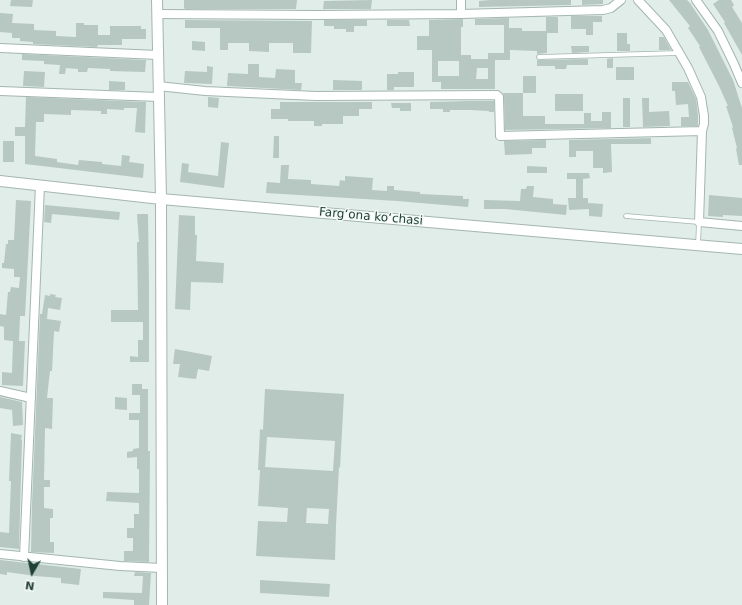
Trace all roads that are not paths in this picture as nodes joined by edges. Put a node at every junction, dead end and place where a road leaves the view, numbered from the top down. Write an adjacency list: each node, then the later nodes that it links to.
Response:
1 (157, 0): 6 (street)
2 (461, 0): 7 (street)
3 (621, 0): 7 (street)
4 (638, 0): 9 (street)
5 (696, 0): 12 (street)
6 (157, 14): 7 (street); 10 (street)
7 (461, 14)
8 (0, 48): 10 (street)
9 (679, 53): 11 (lane); 16 (street)
10 (158, 55): 13 (street)
11 (539, 57)
12 (742, 83)
13 (158, 86): 15 (street); 16 (street)
14 (0, 91): 15 (street)
15 (159, 97): 19 (street)
16 (702, 131): 21 (street)
17 (0, 181): 18 (street, Fargʻona koʻchasi)
18 (40, 185): 19 (street, Fargʻona koʻchasi); 26 (street)
19 (162, 199): 23 (street, Fargʻona koʻchasi); 29 (street)
20 (626, 216): 21 (lane)
21 (699, 222): 22 (street); 23 (lane)
22 (742, 226)
23 (698, 245): 24 (street, Fargʻona koʻchasi)
24 (742, 249)
25 (0, 391): 26 (street)
26 (31, 398): 28 (street)
27 (0, 554): 28 (street)
28 (24, 557): 29 (street)
29 (162, 568): 30 (street)
30 (162, 605)

